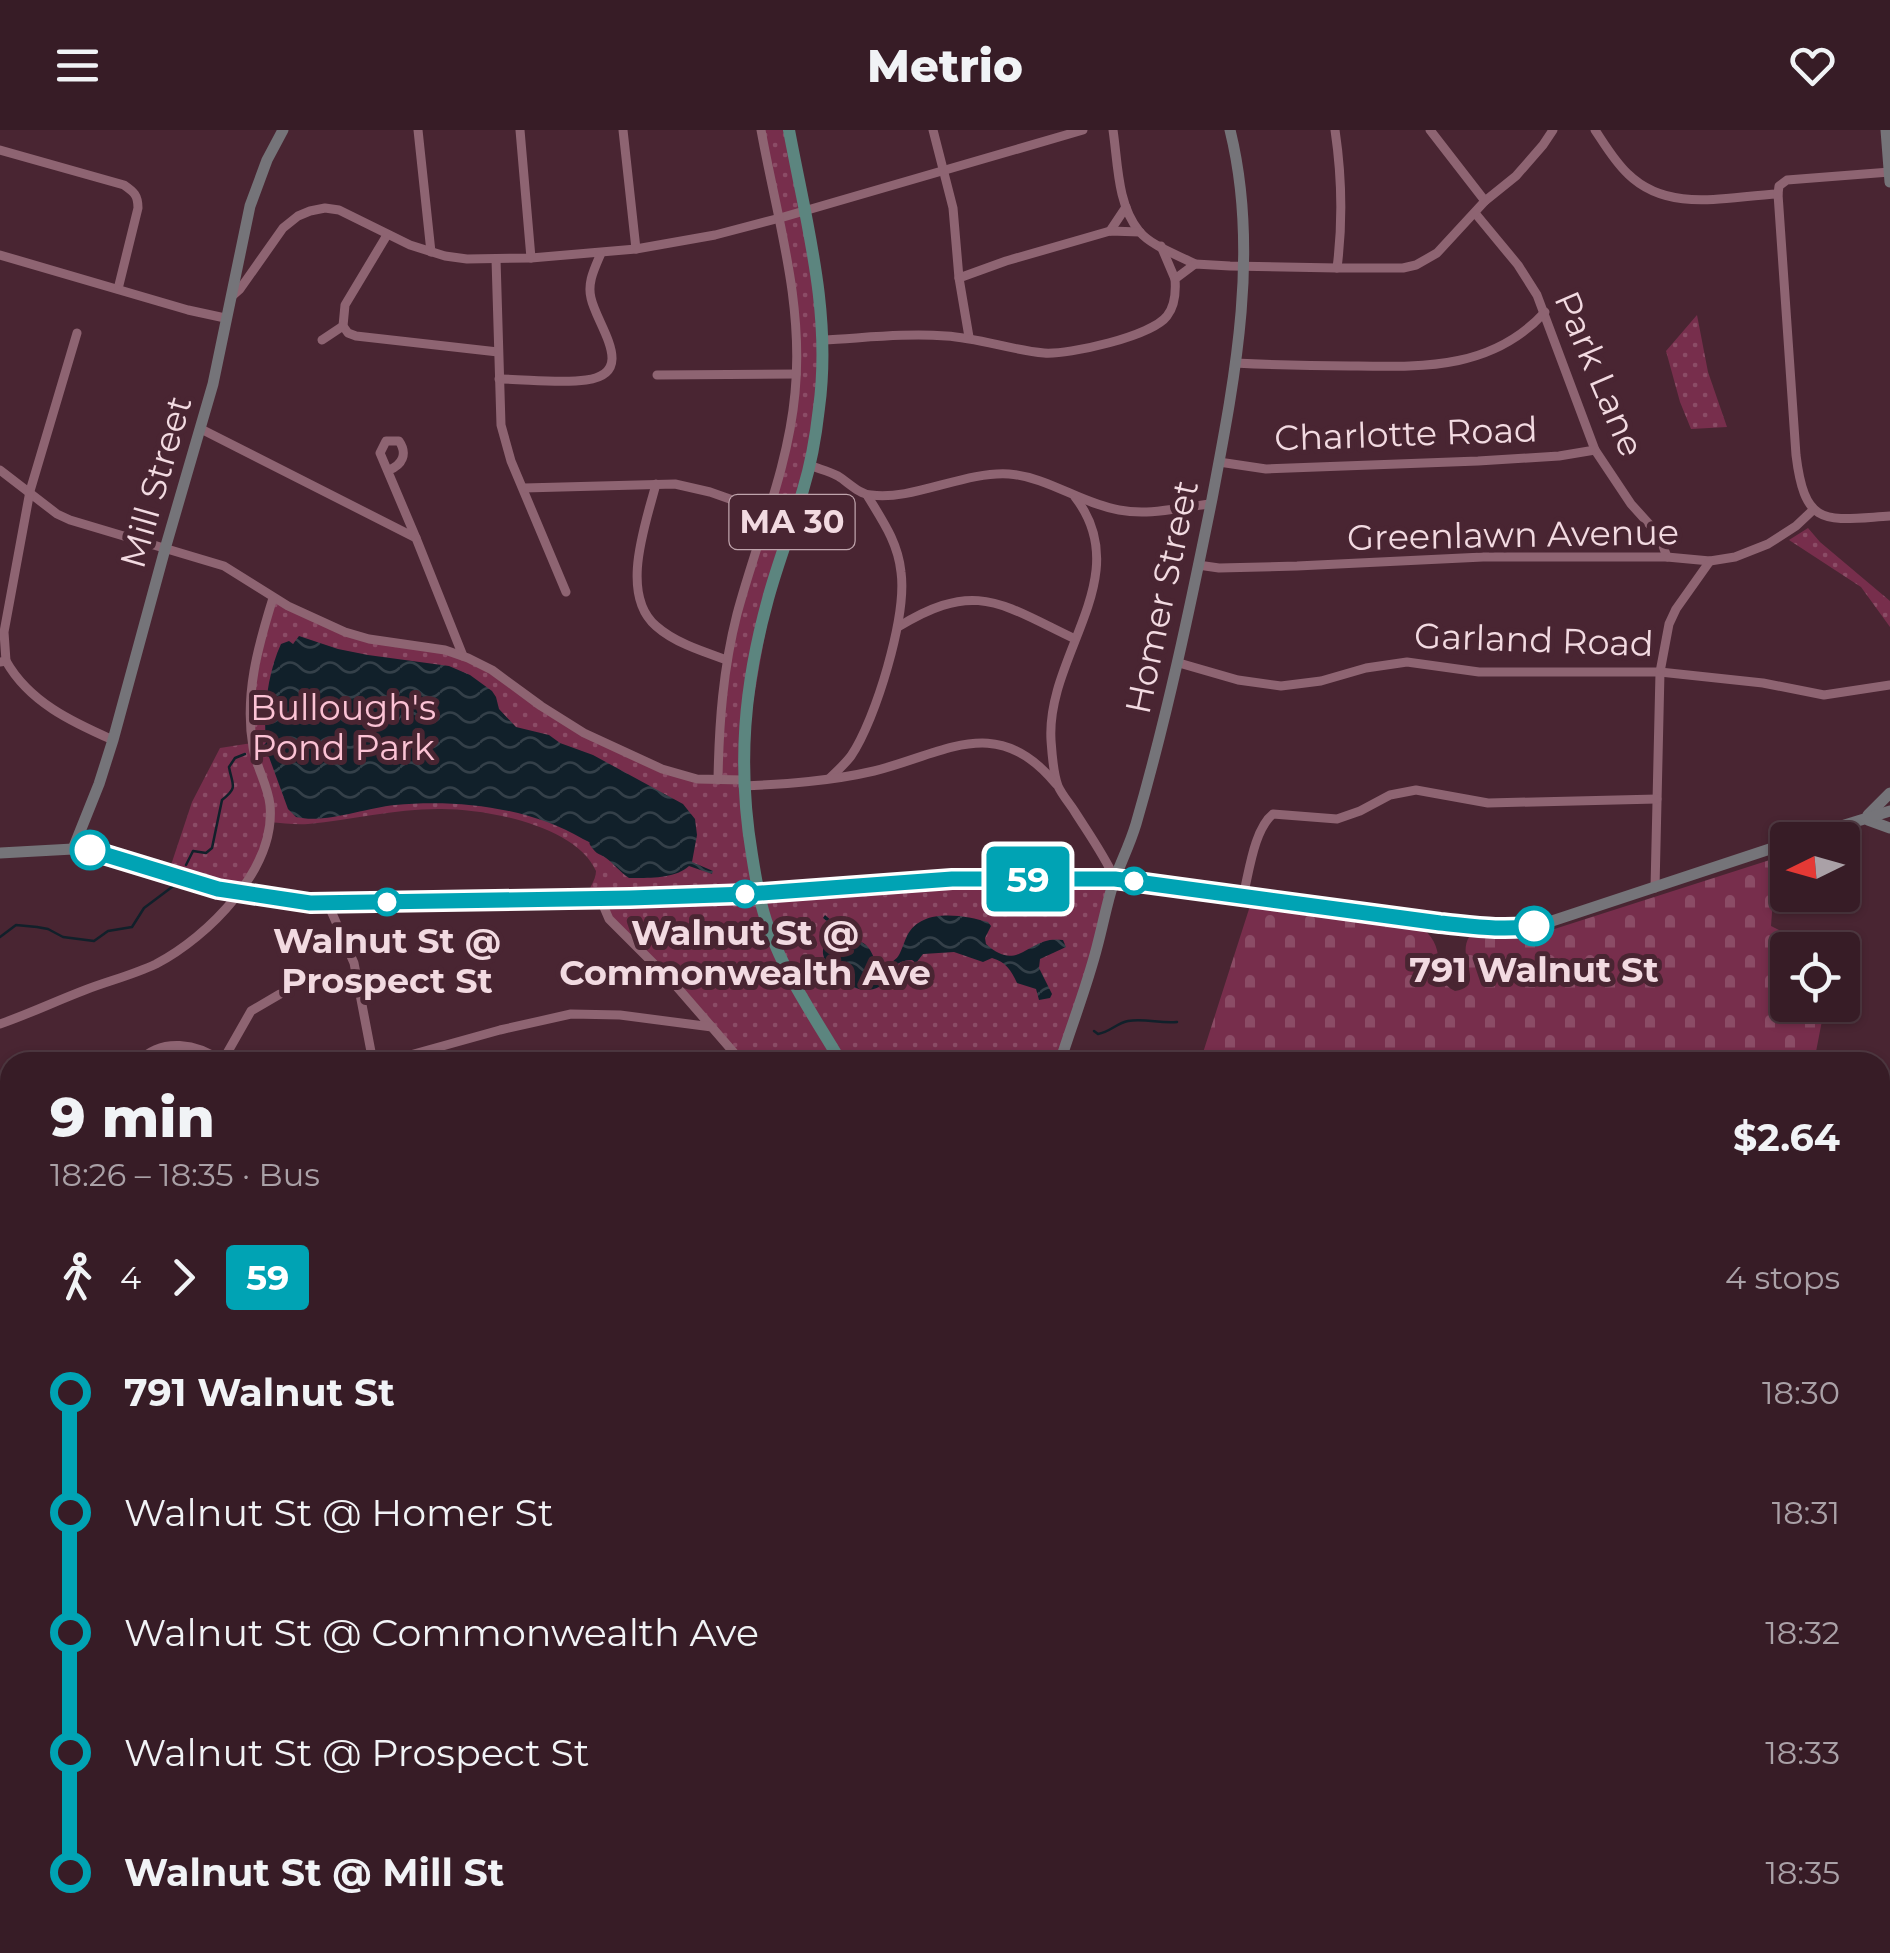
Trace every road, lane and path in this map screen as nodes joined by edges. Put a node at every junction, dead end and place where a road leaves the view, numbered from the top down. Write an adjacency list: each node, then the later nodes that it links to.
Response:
1 (283, 130): 42 (main road, Mill Street)
2 (418, 130): 31 (street)
3 (520, 130): 34 (street)
4 (623, 130): 30 (street)
5 (761, 130): 25 (street)
6 (789, 130): 23 (main road, MA 30)
7 (933, 130): 17 (street)
8 (1082, 130): 17 (street)
9 (1113, 130): 22 (street)
10 (1230, 130): 37 (main road, Homer Street)
11 (1336, 130): 38 (street)
12 (1430, 130): 21 (street)
13 (1552, 130): 21 (street)
14 (1595, 130): 20 (street)
15 (1886, 130): 18 (main road)
16 (0, 150): 41 (street)
17 (945, 169): 23 (street); 39 (street)
18 (1890, 172): 19 (main road); 20 (street)
19 (1890, 182)
20 (1778, 194): 67 (street)
21 (1485, 201): 24 (street)
22 (1126, 207): 26 (street); 27 (street)
23 (805, 210): 25 (street); 49 (main road, MA 30)
24 (1475, 213): 38 (street); 43 (street, Park Lane)
25 (780, 218): 30 (street); 52 (street)
26 (1110, 230): 27 (street); 39 (street)
27 (1140, 232): 29 (street)
28 (387, 235): 31 (street); 42 (street); 45 (street)
29 (1161, 246): 36 (street); 40 (street)
30 (636, 250): 32 (street)
31 (430, 252): 35 (street)
32 (601, 253): 34 (street); 54 (street)
33 (0, 255): 41 (street)
34 (531, 258): 35 (street)
35 (496, 259): 50 (street)
36 (1196, 264): 37 (street); 40 (street)
37 (1244, 266): 38 (street); 51 (main road, Homer Street)
38 (1338, 268)
39 (959, 278): 47 (street)
40 (1175, 280): 47 (street)
41 (118, 289): 44 (street)
42 (230, 298): 44 (main road, Mill Street)
43 (1544, 312): 51 (street); 56 (street, Park Lane)
44 (225, 318): 55 (main road, Mill Street)
45 (343, 326): 48 (street); 50 (street)
46 (77, 334): 63 (street)
47 (968, 338): 49 (street)
48 (322, 340)
49 (823, 340): 58 (main road, MA 30)
50 (498, 352): 54 (street)
51 (1235, 363): 57 (main road, Homer Street)
52 (796, 374): 53 (street); 68 (street)
53 (657, 375)
54 (499, 379): 62 (street)
55 (201, 429): 71 (street); 72 (main road, Mill Street)
56 (1594, 450): 57 (street, Charlotte Road); 73 (street, Park Lane)
57 (1219, 462): 66 (main road, Homer Street)
58 (809, 465): 64 (street); 70 (main road, MA 30)
59 (0, 470): 63 (street)
60 (389, 470): 71 (street)
61 (656, 484): 62 (street); 68 (street); 81 (street)
62 (524, 488): 76 (street)
63 (30, 491): 72 (street); 82 (street)
64 (867, 496): 65 (street); 78 (street)
65 (1074, 496): 66 (street); 79 (street)
66 (1210, 504): 75 (main road, Homer Street)
67 (1813, 510): 69 (street); 74 (street, Greenlawn Avenue)
68 (770, 512): 70 (street); 81 (street)
69 (1890, 516)
70 (792, 520): 89 (main road, MA 30)
71 (416, 538): 80 (street)
72 (165, 549): 77 (street); 86 (main road, Mill Street)
73 (1668, 557): 74 (street, Greenlawn Avenue); 75 (street, Greenlawn Avenue)
74 (1710, 561): 84 (street)
75 (1198, 565): 83 (main road, Homer Street)
76 (566, 592)
77 (273, 598): 80 (street); 102 (street)
78 (898, 627): 79 (street); 88 (street)
79 (1075, 639): 90 (street)
80 (463, 656): 87 (street)
81 (727, 660): 87 (street)
82 (3, 662): 86 (street)
83 (1179, 663): 84 (street, Garland Road); 100 (main road, Homer Street)
84 (1660, 672): 85 (street, Garland Road); 92 (street)
85 (1890, 685)
86 (113, 740): 97 (main road, Mill Street)
87 (718, 780): 89 (street)
88 (828, 780): 89 (street); 90 (street)
89 (743, 783): 103 (main road, MA 30)
90 (1058, 786): 100 (street)
91 (1890, 793): 94 (main road)
92 (1657, 800): 101 (street); 104 (street)
93 (1890, 811): 94 (main road)
94 (1864, 819): 95 (main road); 96 (main road)
95 (1854, 822)
96 (1890, 828)
97 (73, 848): 99 (main road); 102 (main road)
98 (1770, 849): 101 (main road)
99 (0, 853)
100 (1115, 879): 103 (main road); 104 (main road); 117 (main road, Homer Street)
101 (1655, 888): 104 (main road)
102 (238, 893): 106 (main road); 108 (street)
103 (758, 893): 105 (main road); 116 (main road, MA 30)
104 (1242, 896)
105 (600, 898): 106 (main road); 109 (street)
106 (328, 904): 113 (street)
107 (280, 994): 112 (street)
108 (0, 1024)
109 (712, 1027): 114 (street); 115 (street)
110 (150, 1052): 111 (street)
111 (208, 1052)
112 (228, 1052)
113 (372, 1052)
114 (421, 1052)
115 (733, 1052)
116 (835, 1052)
117 (1063, 1052)

